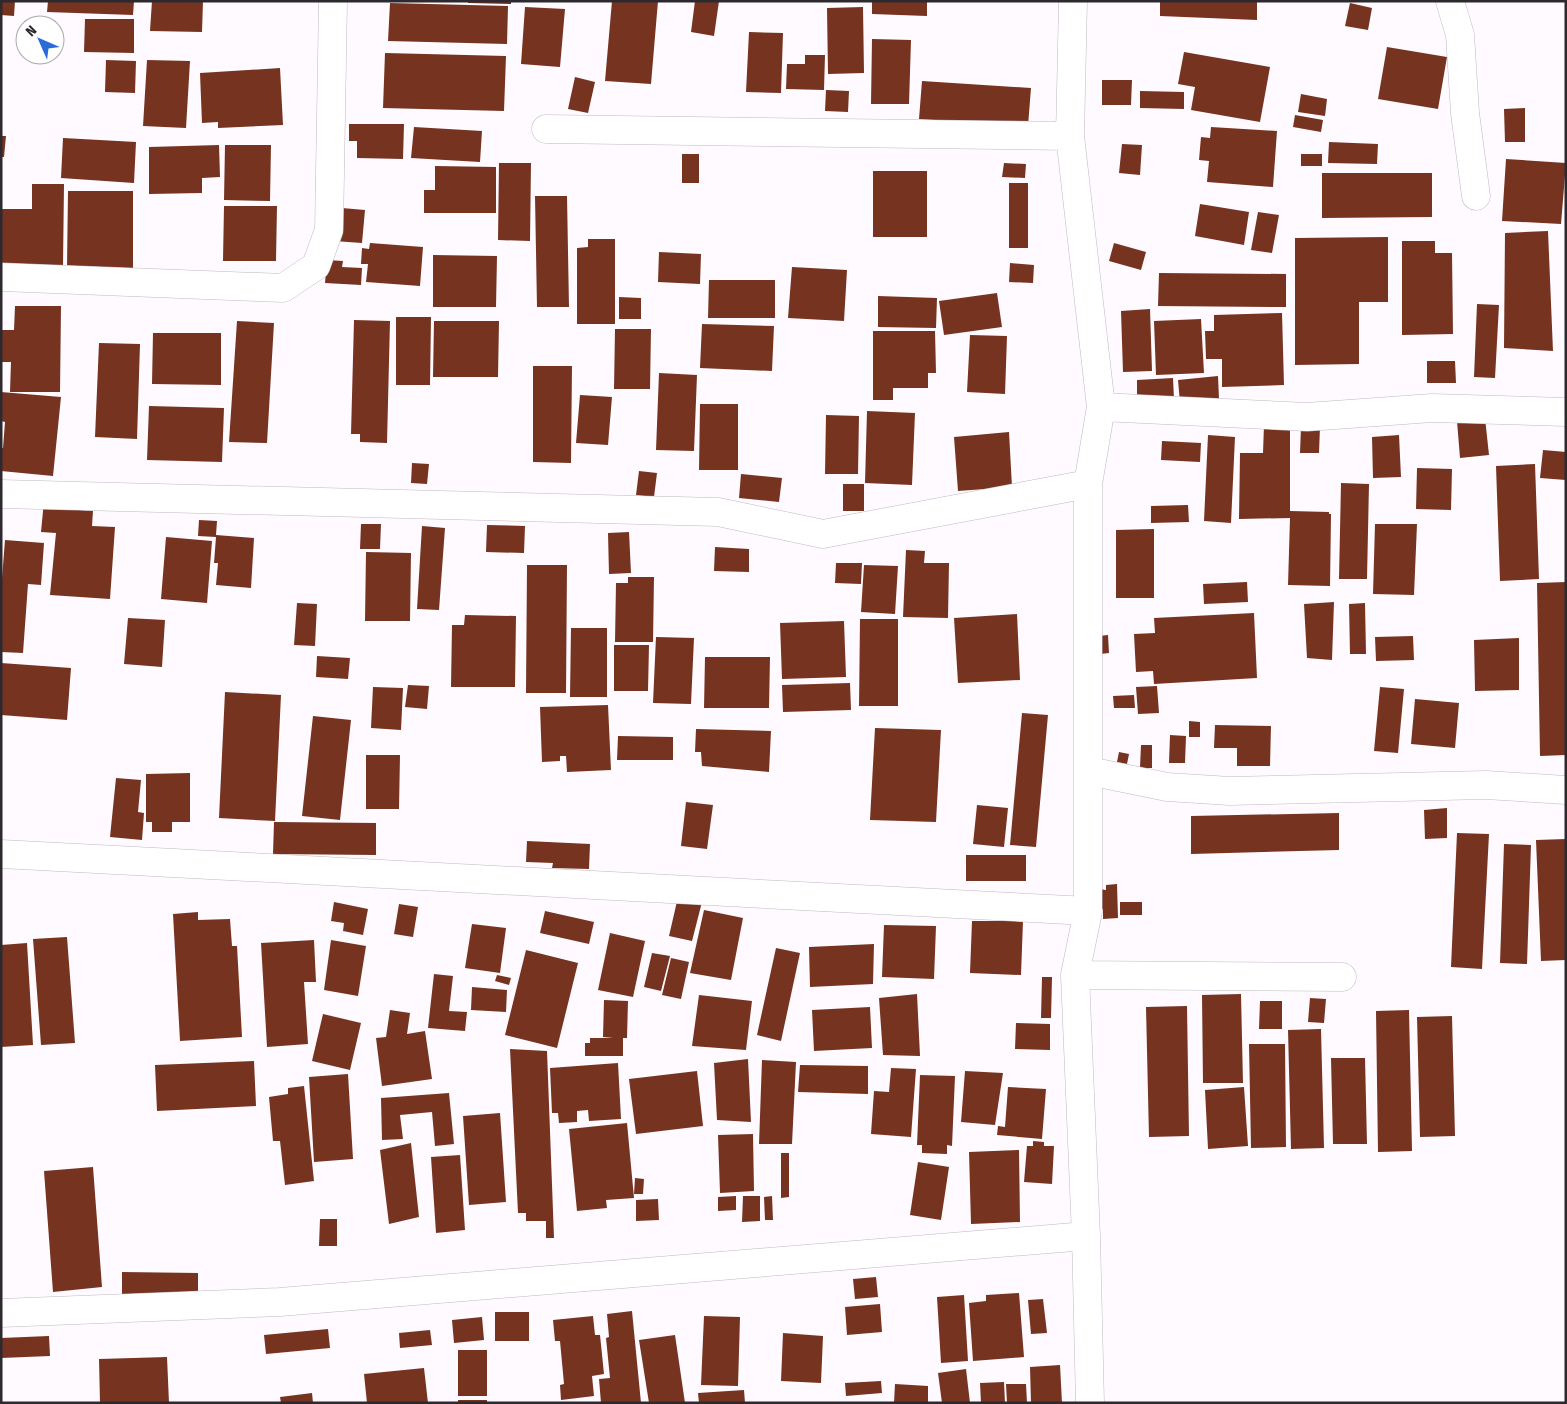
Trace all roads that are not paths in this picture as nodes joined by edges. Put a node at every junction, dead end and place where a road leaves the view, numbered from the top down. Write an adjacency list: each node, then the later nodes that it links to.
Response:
1 (333, 1): 7 (street)
2 (1073, 1): 5 (street)
3 (1450, 1): 6 (street)
4 (546, 129): 5 (street)
5 (1070, 136): 8 (street)
6 (1476, 196)
7 (1, 277)
8 (1101, 407): 9 (street); 10 (street)
9 (1566, 412)
10 (1088, 484): 11 (street); 12 (street)
11 (1, 494)
12 (1089, 771): 13 (street); 15 (street)
13 (1566, 790)
14 (1, 854): 15 (street)
15 (1088, 911): 16 (street)
16 (1075, 975): 17 (street); 18 (street)
17 (1342, 977)
18 (1086, 1236): 19 (street); 20 (street)
19 (1, 1314)
20 (1090, 1403)

